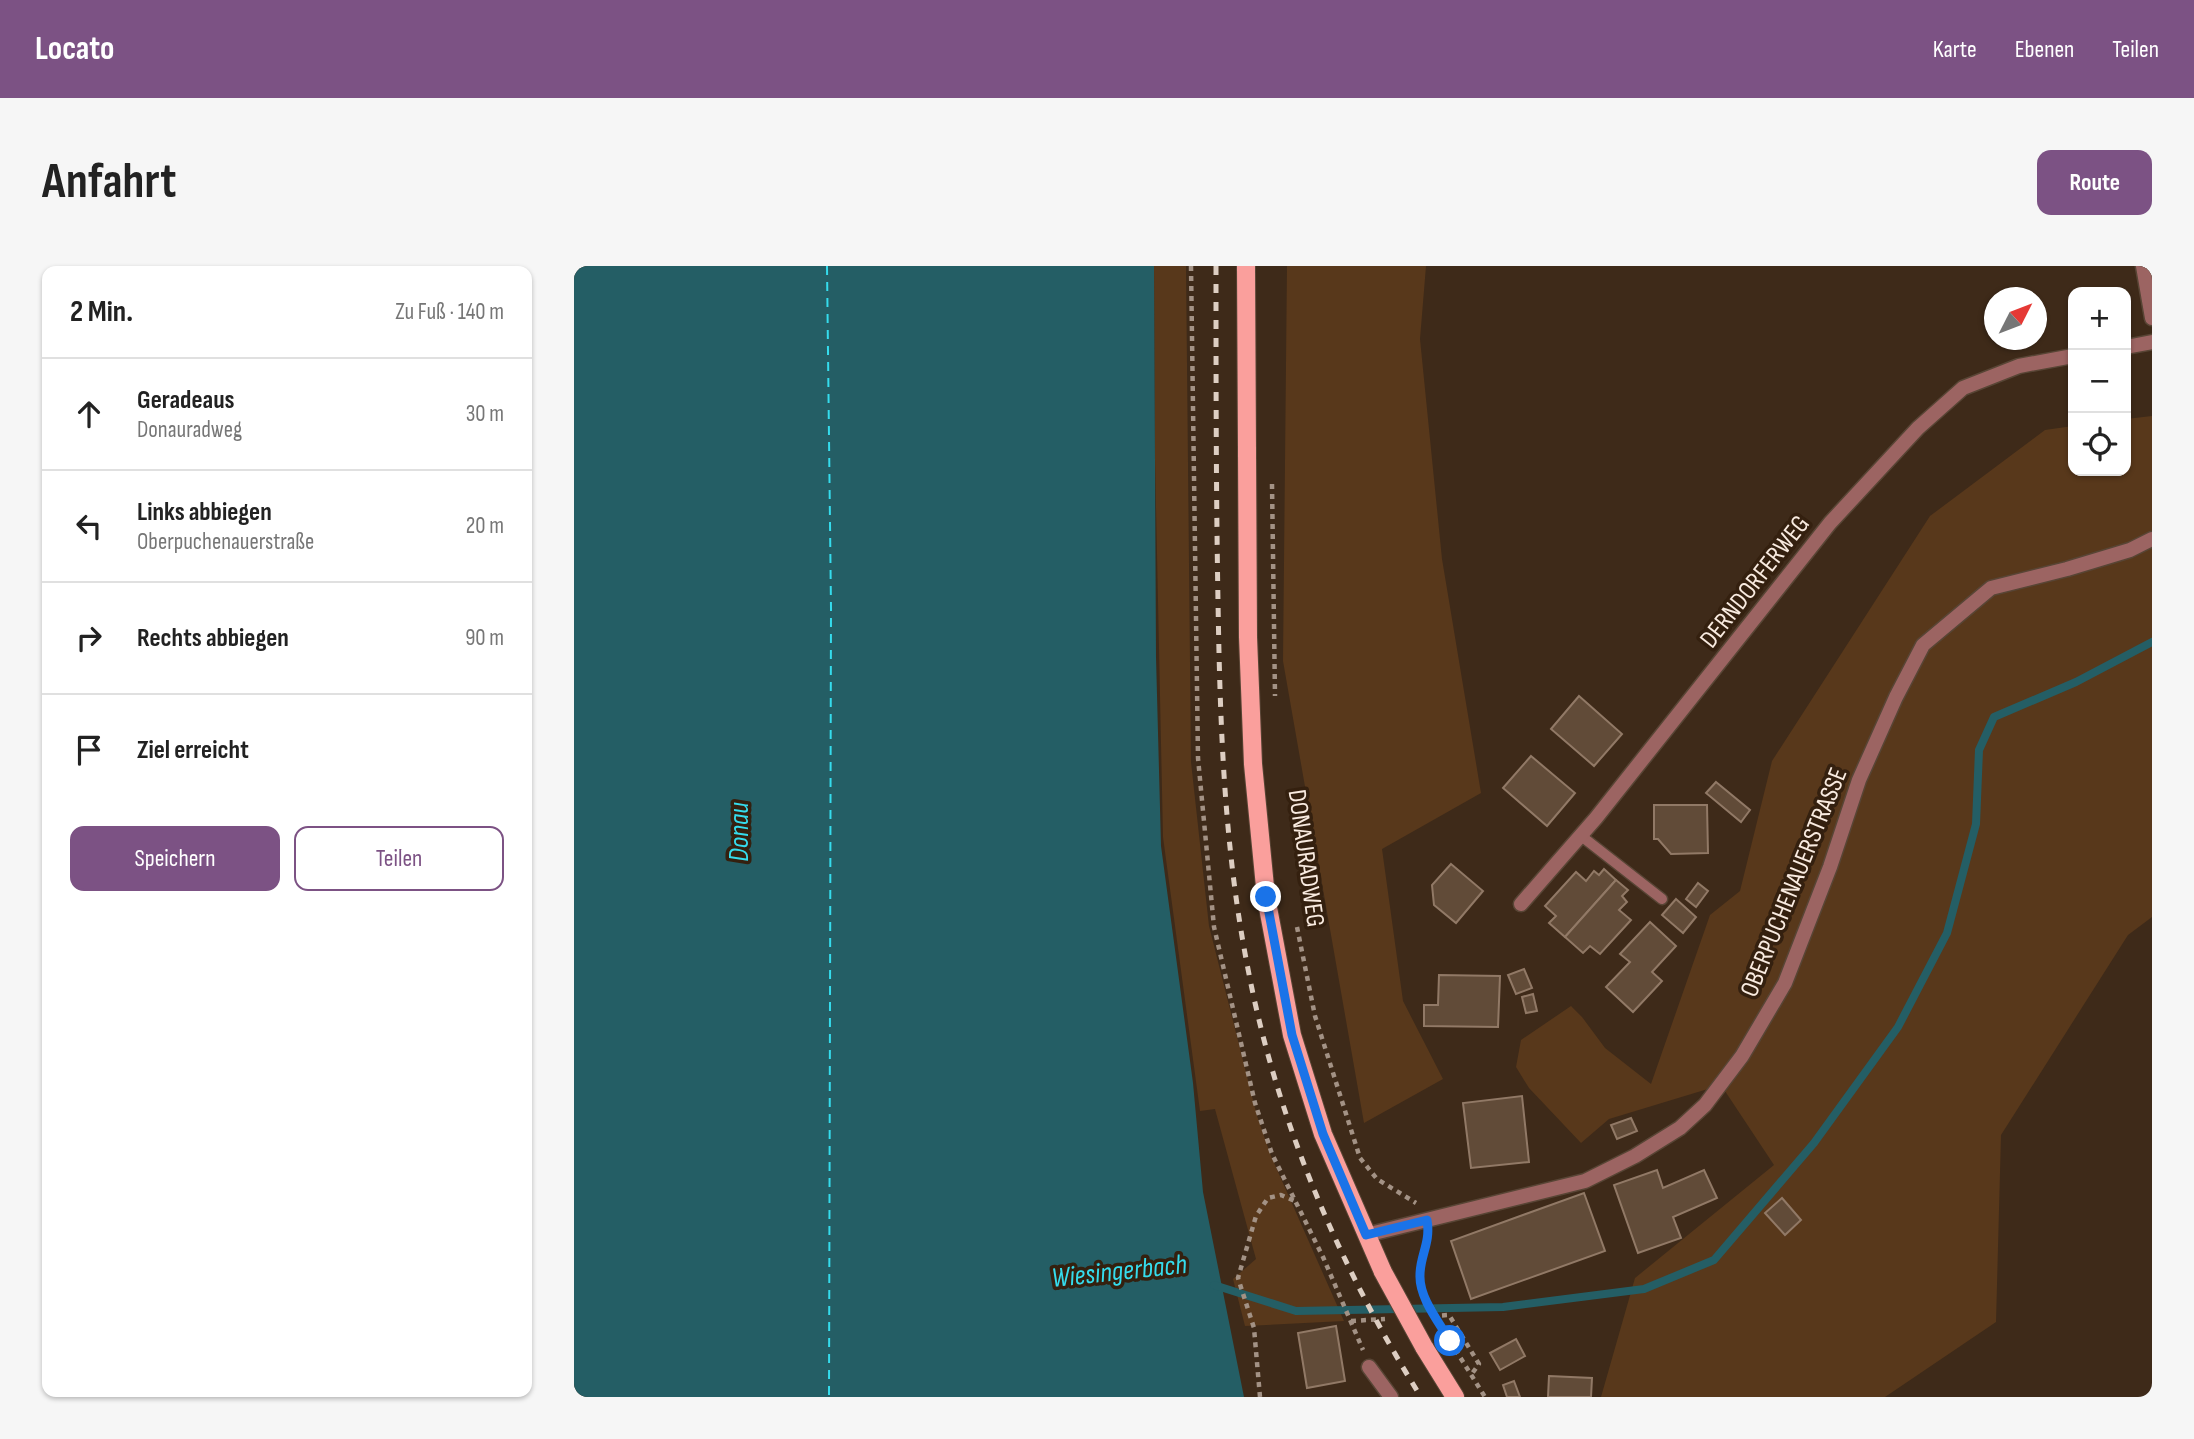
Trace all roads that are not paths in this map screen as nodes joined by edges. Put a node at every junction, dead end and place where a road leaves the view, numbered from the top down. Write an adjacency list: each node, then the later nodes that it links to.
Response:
1 (1245, 266): 11 (main road)
2 (2143, 266): 3 (street)
3 (2152, 318)
4 (2152, 342): 5 (street)
5 (2131, 346)
6 (2068, 357): 8 (street, DERNDORFERWEG)
7 (2152, 539): 11 (street, OBERPUCHENAUERSTRASSE)
8 (1580, 835): 9 (lane); 10 (street, DERNDORFERWEG)
9 (1662, 899)
10 (1521, 904)
11 (1366, 1235): 14 (main road, bridge)
12 (1370, 1367): 13 (street)
13 (1391, 1397)
14 (1455, 1397)

